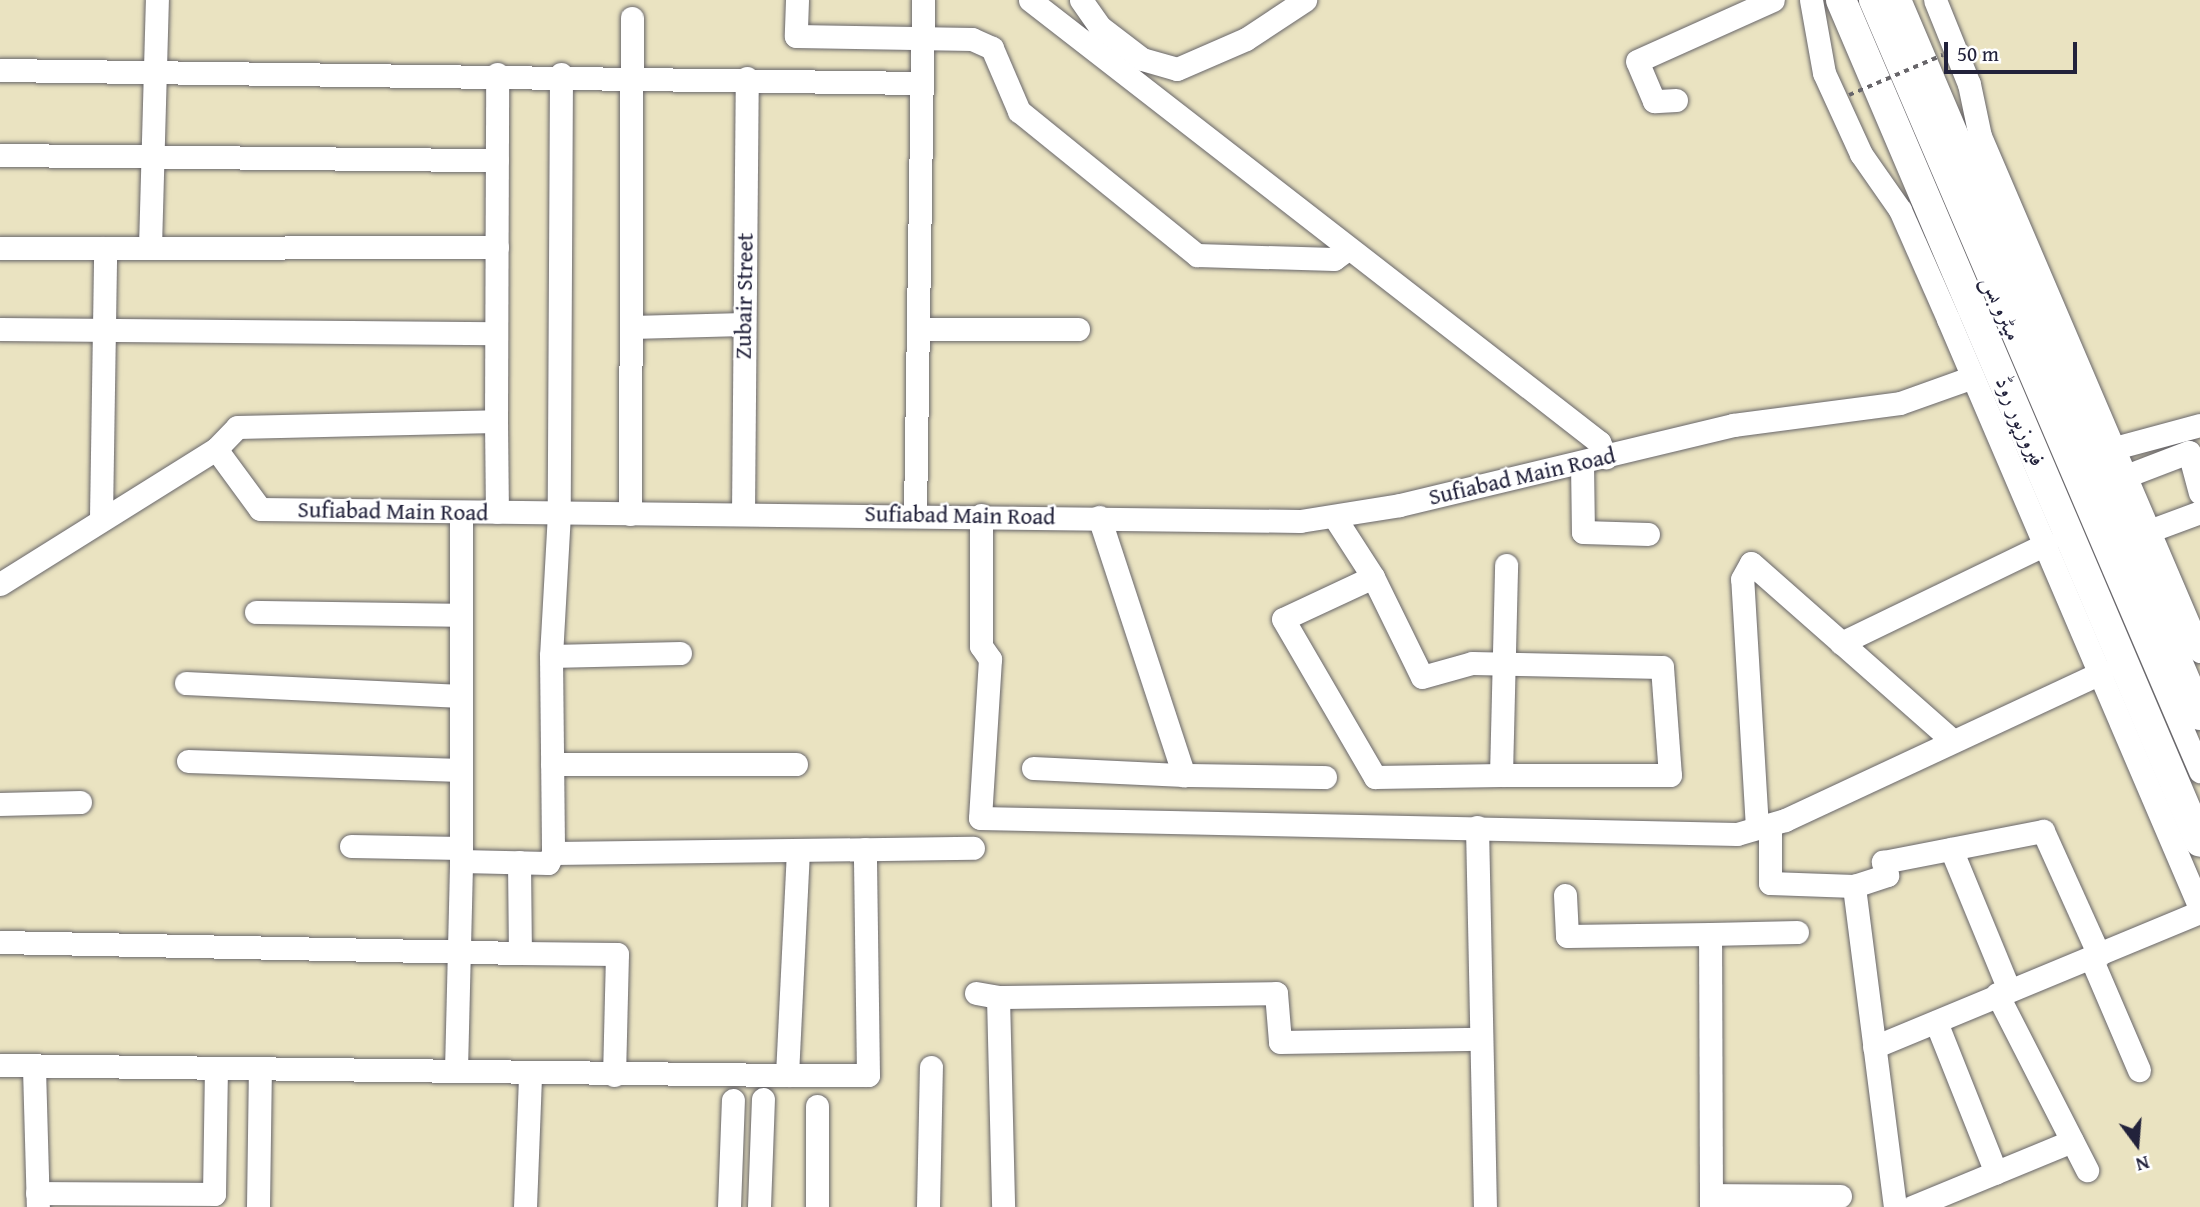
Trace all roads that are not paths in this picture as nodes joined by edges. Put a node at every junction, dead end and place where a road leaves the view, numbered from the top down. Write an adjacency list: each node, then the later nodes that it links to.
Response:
1 (157, 0): 17 (street)
2 (797, 0): 15 (street)
3 (923, 0): 15 (street)
4 (1030, 0): 31 (street)
5 (1081, 0): 13 (street)
6 (1305, 0): 13 (street)
7 (1773, 0): 23 (street)
8 (1811, 0): 32 (street)
9 (1841, 0): 32 (main road, فیروزپور روڈ)
10 (1870, 0): 83 (street, میٹرو بس)
11 (1896, 0): 44 (main road)
12 (1935, 0): 44 (street)
13 (1277, 7)
14 (632, 18): 20 (street)
15 (922, 38): 22 (street); 31 (street)
16 (0, 71): 17 (street)
17 (156, 73): 18 (street); 25 (street)
18 (497, 74): 19 (street); 26 (street)
19 (561, 74): 20 (street); 52 (street)
20 (632, 75): 21 (street); 34 (street)
21 (747, 78): 22 (street); 33 (street, Zubair Street)
22 (921, 83): 36 (street)
23 (1676, 100)
24 (0, 155): 25 (street)
25 (153, 159): 26 (street); 27 (street)
26 (497, 160): 28 (street)
27 (150, 247): 28 (street); 30 (street)
28 (497, 247): 39 (street)
29 (0, 248): 30 (street)
30 (105, 248): 38 (street)
31 (1345, 251): 45 (street)
32 (1961, 314): 40 (street); 91 (main road, فیروزپور روڈ)
33 (744, 324): 34 (street); 54 (street, Zubair Street)
34 (631, 327): 53 (street)
35 (0, 329): 38 (street)
36 (918, 329): 37 (street); 55 (street)
37 (1078, 329)
38 (106, 330): 39 (street); 57 (street)
39 (496, 333): 41 (street)
40 (1973, 377): 45 (street, Sufiabad Main Road); 62 (street)
41 (496, 421): 43 (street); 50 (street)
42 (2200, 425): 44 (street)
43 (216, 449): 49 (street, Sufiabad Main Road); 57 (street)
44 (2101, 452): 47 (street); 76 (main road)
45 (1606, 457): 46 (street, Sufiabad Main Road)
46 (1582, 463): 59 (street, Sufiabad Main Road); 61 (street)
47 (2126, 476): 48 (street); 60 (street)
48 (2200, 493)
49 (461, 512): 50 (street, Sufiabad Main Road); 67 (street)
50 (497, 512): 52 (street, Sufiabad Main Road)
51 (2200, 512): 60 (street)
52 (559, 513): 53 (street, Sufiabad Main Road); 71 (street)
53 (630, 514): 54 (street, Sufiabad Main Road)
54 (743, 514): 55 (street, Sufiabad Main Road)
55 (915, 514): 56 (street, Sufiabad Main Road)
56 (981, 515): 58 (street, Sufiabad Main Road); 89 (street)
57 (101, 517): 65 (street)
58 (1099, 517): 59 (street, Sufiabad Main Road); 84 (street)
59 (1335, 518): 64 (street)
60 (2149, 531): 69 (street)
61 (1648, 534)
62 (2046, 544): 68 (street); 73 (street)
63 (1506, 565): 72 (street)
64 (1373, 577): 72 (street); 85 (street)
65 (0, 584)
66 (256, 612): 67 (street)
67 (461, 615): 75 (street)
68 (1841, 643): 77 (street); 90 (street)
69 (2200, 651)
70 (680, 653): 71 (street)
71 (551, 656): 79 (street)
72 (1502, 664): 85 (street); 85 (street)
73 (2102, 672): 77 (street); 102 (street)
74 (186, 683): 75 (street)
75 (461, 696): 82 (street)
76 (2200, 716)
77 (1953, 741): 90 (street)
78 (188, 761): 82 (street)
79 (552, 764): 80 (street); 97 (street)
80 (796, 764)
81 (1032, 768): 84 (street)
82 (461, 770): 98 (street)
83 (2200, 771)
84 (1184, 775): 86 (street)
85 (1501, 775)
86 (1325, 777)
87 (80, 802): 88 (street)
88 (0, 804)
89 (1476, 827): 90 (street); 111 (street)
90 (1763, 827): 100 (street)
91 (2200, 842)
92 (351, 846): 98 (street)
93 (974, 848): 94 (street)
94 (865, 849): 96 (street); 122 (street)
95 (1951, 849): 100 (street); 108 (street); 109 (street)
96 (798, 850): 97 (street); 122 (street)
97 (553, 853): 99 (street)
98 (461, 854): 99 (street); 106 (street)
99 (519, 862): 107 (street)
100 (1854, 886): 112 (street)
101 (1565, 895): 104 (street)
102 (2200, 910): 108 (street)
103 (1797, 932): 104 (street)
104 (1710, 934): 131 (street)
105 (0, 942): 106 (street)
106 (459, 950): 107 (street); 116 (street)
107 (520, 953): 121 (street)
108 (2095, 957): 109 (street); 117 (street)
109 (2003, 992): 110 (street); 126 (street)
110 (1936, 1022): 112 (street); 128 (street)
111 (1481, 1039): 138 (street); 139 (street)
112 (1874, 1046): 140 (street)
113 (0, 1065): 115 (street)
114 (931, 1067): 137 (street)
115 (34, 1068): 118 (street); 130 (street)
116 (456, 1070): 119 (street); 120 (street)
117 (2138, 1070)
118 (216, 1071): 119 (street); 130 (street)
119 (260, 1071): 132 (street)
120 (530, 1075): 121 (street); 133 (street)
121 (614, 1075): 122 (street)
122 (787, 1075)
123 (763, 1099): 135 (street)
124 (733, 1100): 134 (street)
125 (817, 1106): 136 (street)
126 (2072, 1141): 127 (street); 128 (street)
127 (2087, 1170)
128 (1996, 1172): 141 (street)
129 (1840, 1196): 131 (street)
130 (38, 1200)
131 (1711, 1201)
132 (258, 1207)
133 (525, 1207)
134 (729, 1207)
135 (759, 1207)
136 (817, 1207)
137 (928, 1207)
138 (1003, 1207)
139 (1485, 1207)
140 (1895, 1207)
141 (1912, 1207)

